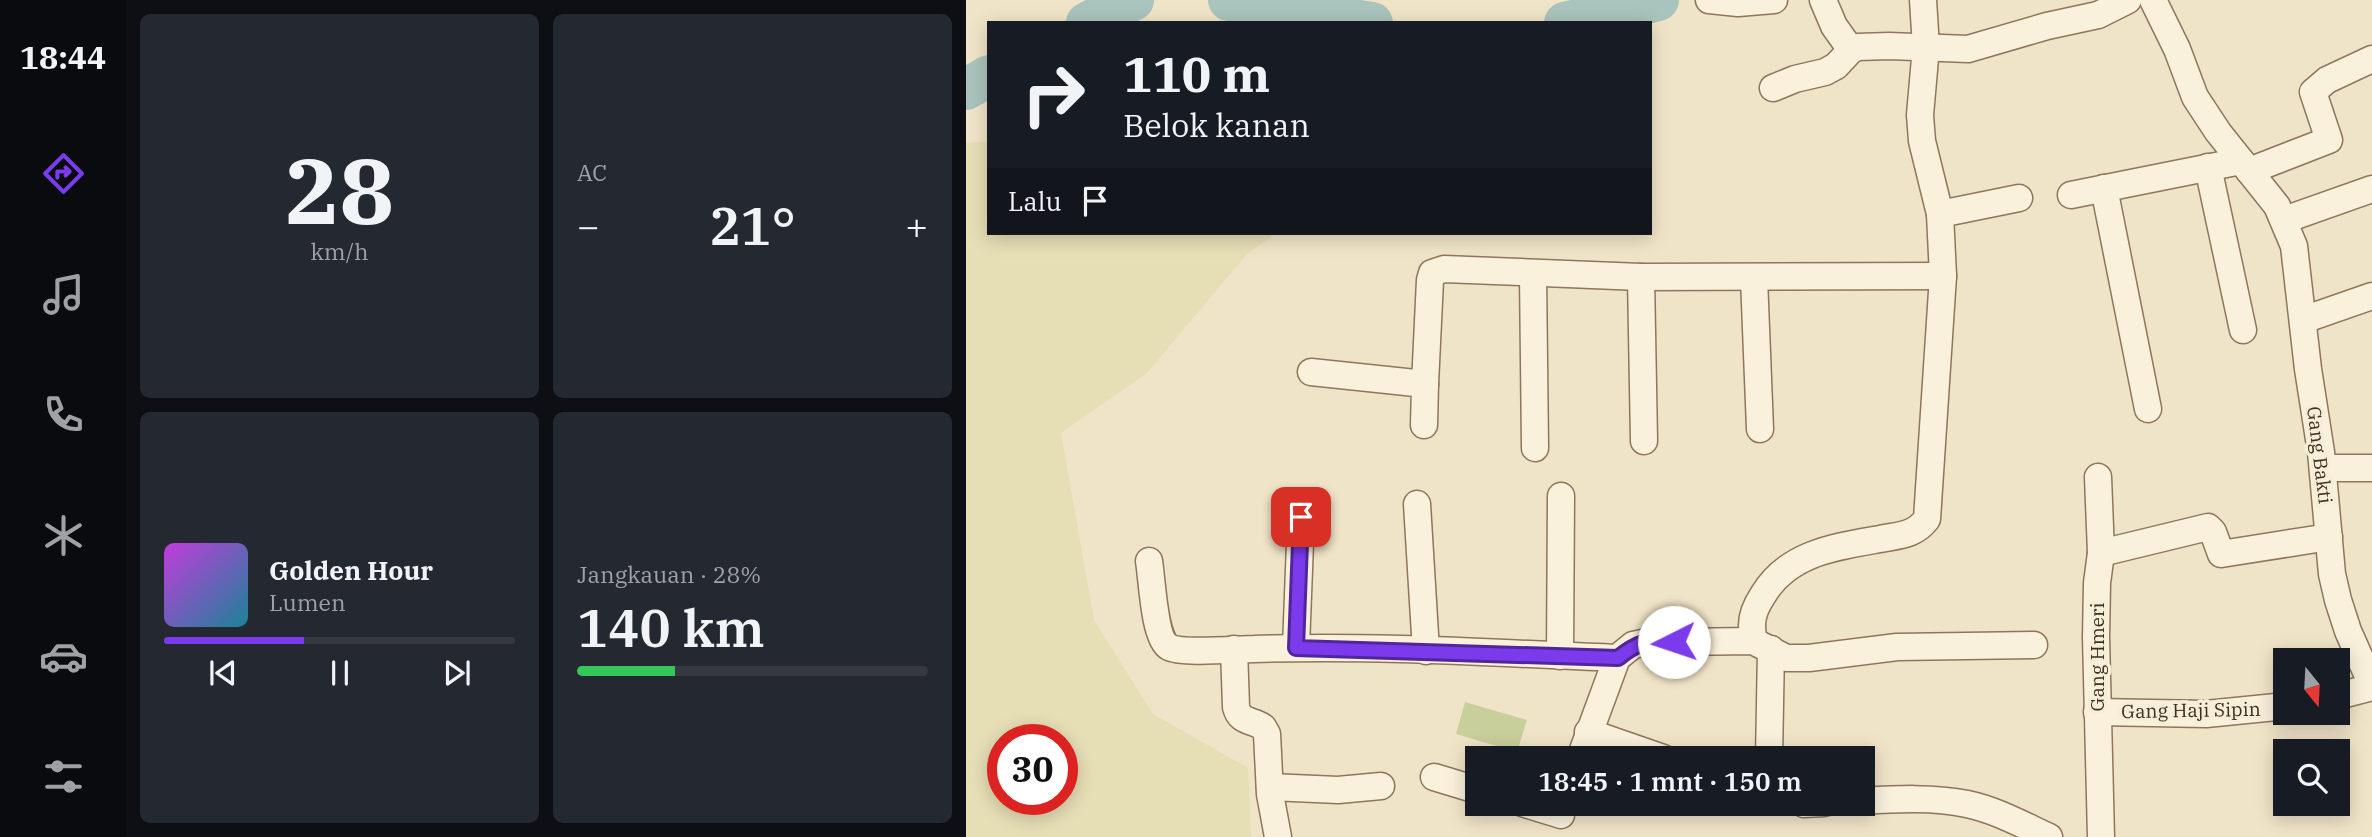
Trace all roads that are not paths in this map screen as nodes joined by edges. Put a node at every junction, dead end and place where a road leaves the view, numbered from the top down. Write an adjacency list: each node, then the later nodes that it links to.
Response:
1 (1709, 0): 2 (street)
2 (1774, 0)
3 (1823, 0): 8 (street)
4 (1923, 0): 7 (street)
5 (2128, 0): 7 (street)
6 (2153, 0): 11 (street, Gang Bakti)
7 (1926, 47): 8 (street); 16 (street)
8 (1851, 50): 10 (street)
9 (2372, 59): 11 (street)
10 (1773, 88)
11 (2231, 165): 12 (street); 17 (street, Gang Bakti); 24 (street)
12 (2104, 188): 14 (street); 27 (street)
13 (2372, 189): 17 (street)
14 (2071, 195)
15 (2019, 198): 16 (street)
16 (1940, 214): 19 (street)
17 (2291, 218): 23 (street, Gang Bakti)
18 (1534, 274): 20 (street); 26 (street); 31 (street)
19 (1943, 276): 21 (street); 41 (street)
20 (1641, 277): 21 (street); 30 (street)
21 (1754, 278): 29 (street)
22 (2372, 296): 23 (street)
23 (2303, 320): 32 (street, Gang Bakti)
24 (2243, 330)
25 (1311, 372): 26 (street)
26 (1425, 384): 28 (street)
27 (2148, 409)
28 (1424, 425)
29 (1760, 429)
30 (1644, 440)
31 (1535, 449)
32 (2323, 468): 33 (street); 38 (street, Gang Bakti)
33 (2372, 468)
34 (2098, 477): 39 (street, Gang Hmeri)
35 (1562, 496): 46 (street)
36 (1418, 504): 45 (street)
37 (1301, 517): 43 (street)
38 (2329, 537): 39 (street); 48 (street, Gang Bakti)
39 (2101, 553): 51 (street, Gang Hmeri)
40 (1149, 561): 44 (street)
41 (1762, 645): 42 (street); 47 (street); 55 (street)
42 (2034, 645)
43 (1296, 648): 44 (street); 45 (street)
44 (1234, 649): 59 (street)
45 (1426, 651): 46 (street)
46 (1560, 656): 47 (street)
47 (1618, 658): 52 (street)
48 (2372, 686): 49 (street)
49 (2350, 692)
50 (2273, 707): 51 (street, Gang Haji Sipin)
51 (2097, 712): 63 (street, Gang Hmeri)
52 (1588, 732): 53 (street); 54 (street)
53 (1584, 746)
54 (1628, 746)
55 (1768, 746)
56 (1434, 777): 58 (street)
57 (1381, 786): 59 (street)
58 (1465, 786)
59 (1270, 787): 61 (street)
60 (1875, 800): 62 (street)
61 (1278, 837)
62 (2049, 837)
63 (2101, 837)

